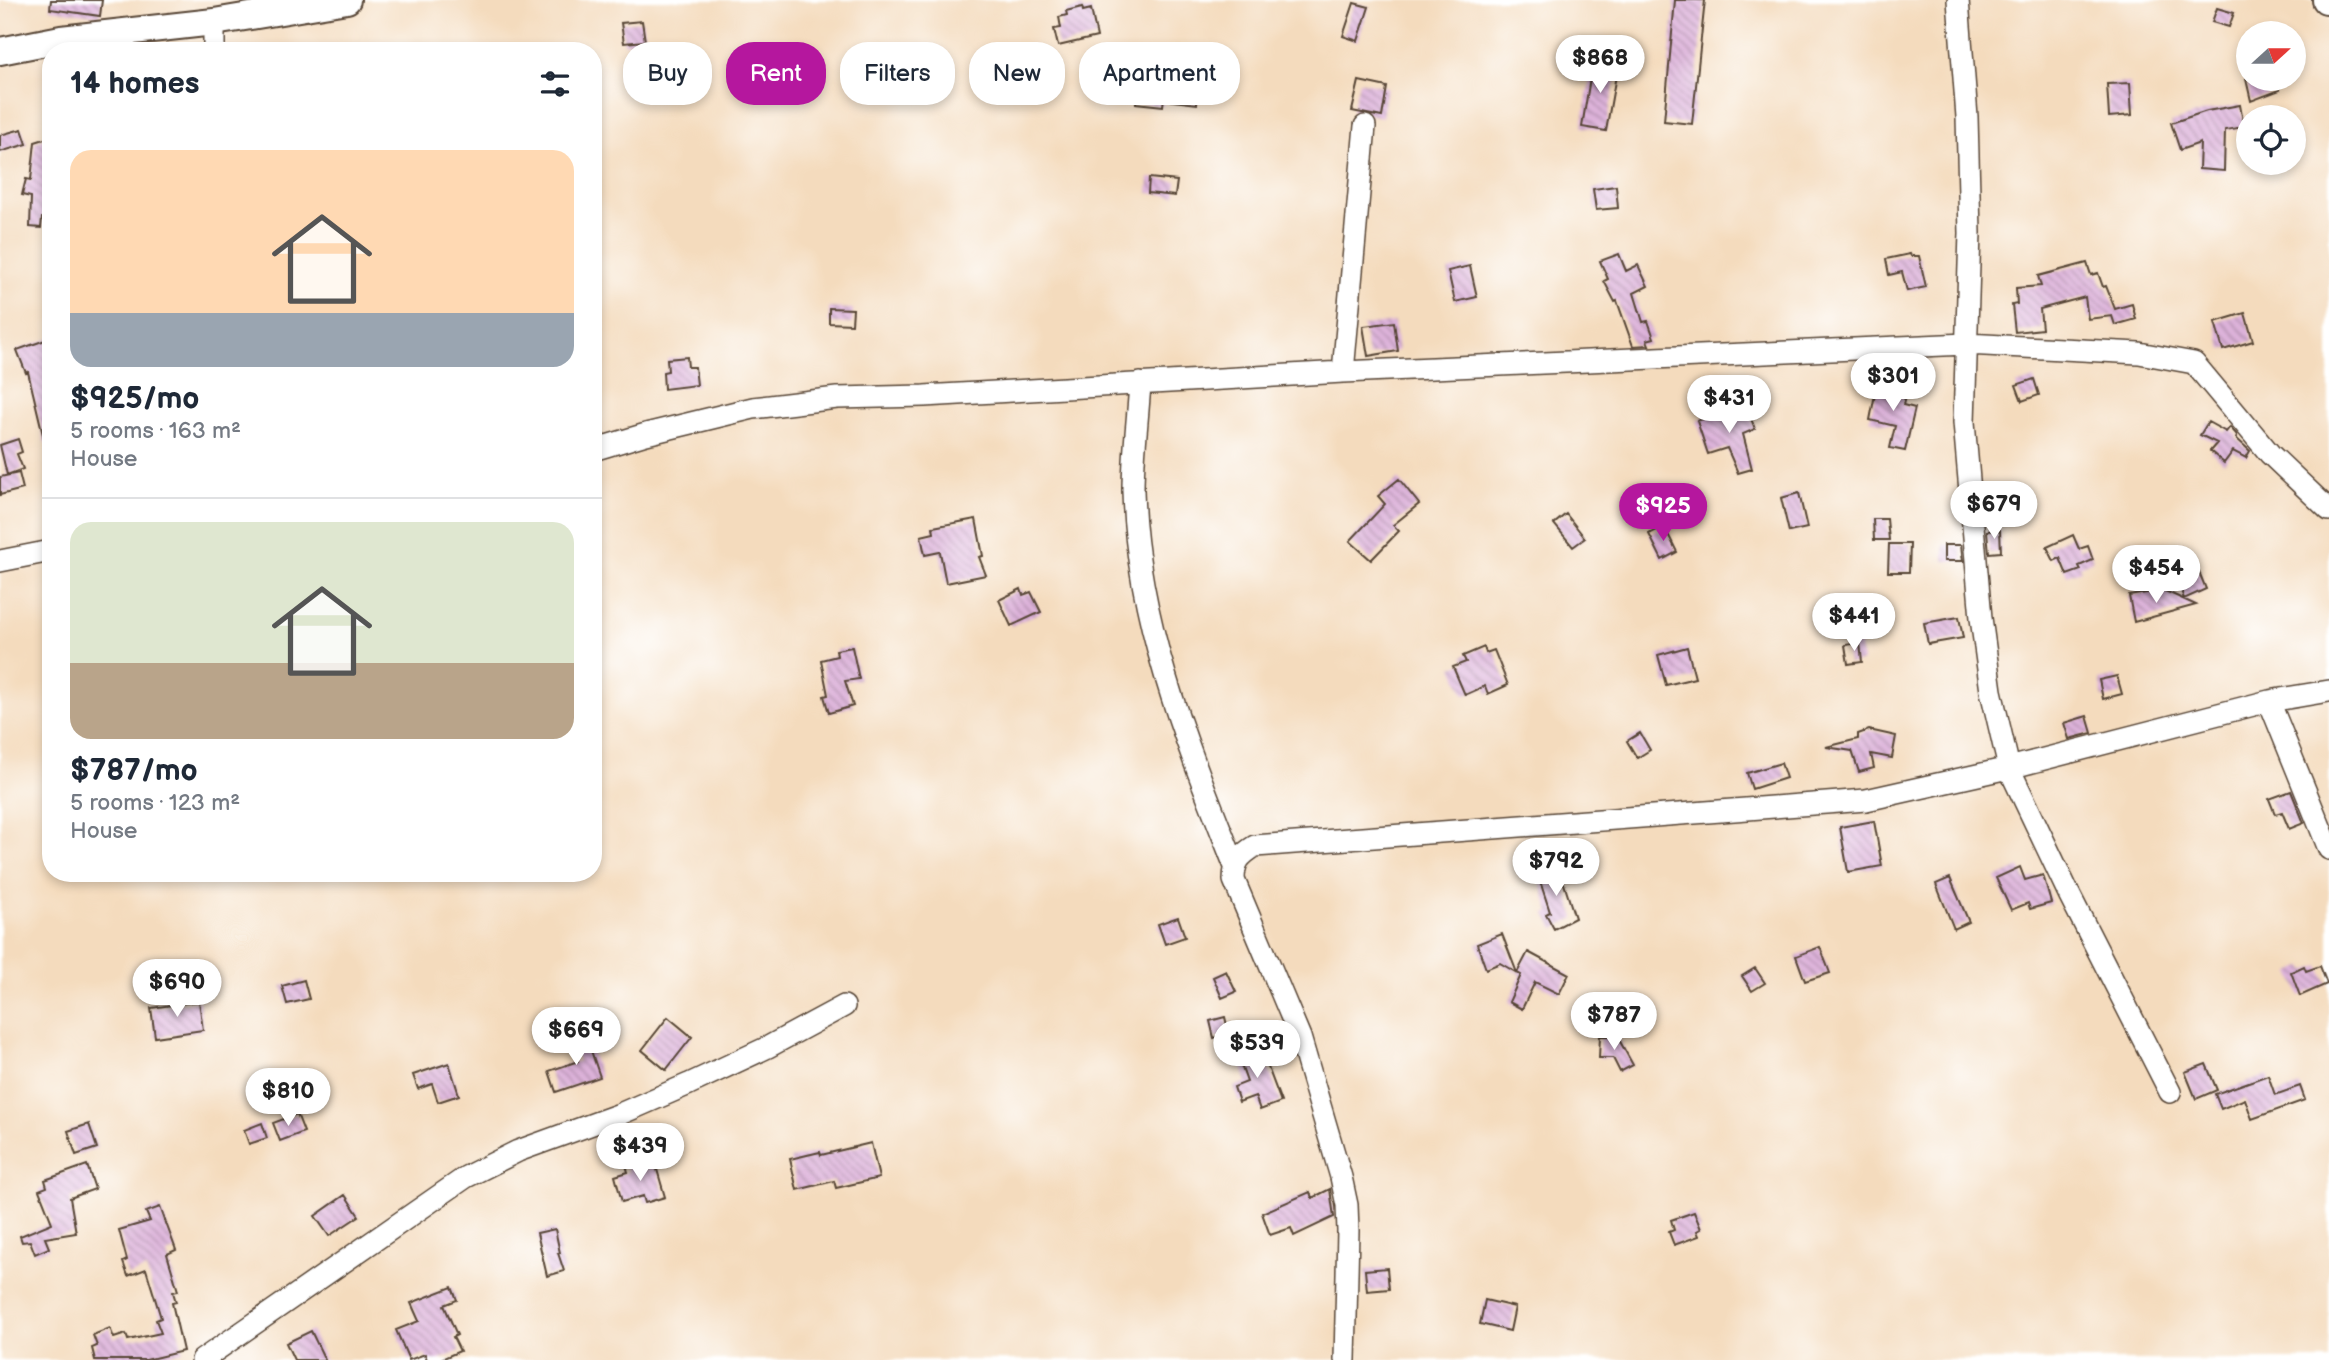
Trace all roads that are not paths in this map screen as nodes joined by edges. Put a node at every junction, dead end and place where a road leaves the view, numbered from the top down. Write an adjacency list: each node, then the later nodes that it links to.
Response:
1 (347, 0): 3 (street)
2 (1958, 0): 9 (street)
3 (214, 22): 4 (street); 5 (street)
4 (81, 42)
5 (214, 42)
6 (42, 47): 7 (street)
7 (0, 51)
8 (1365, 126): 10 (street)
9 (1966, 344): 10 (street); 13 (street); 18 (street)
10 (1343, 372): 11 (street)
11 (1140, 383): 12 (street); 20 (street)
12 (602, 447)
13 (2329, 510)
14 (42, 553): 15 (street)
15 (0, 561)
16 (2329, 691): 17 (street)
17 (2269, 701): 18 (street); 19 (street)
18 (2009, 768): 20 (street); 22 (street)
19 (2329, 849)
20 (1234, 864): 24 (street)
21 (844, 1006): 23 (street)
22 (2170, 1092)
23 (202, 1360)
24 (1345, 1360)

